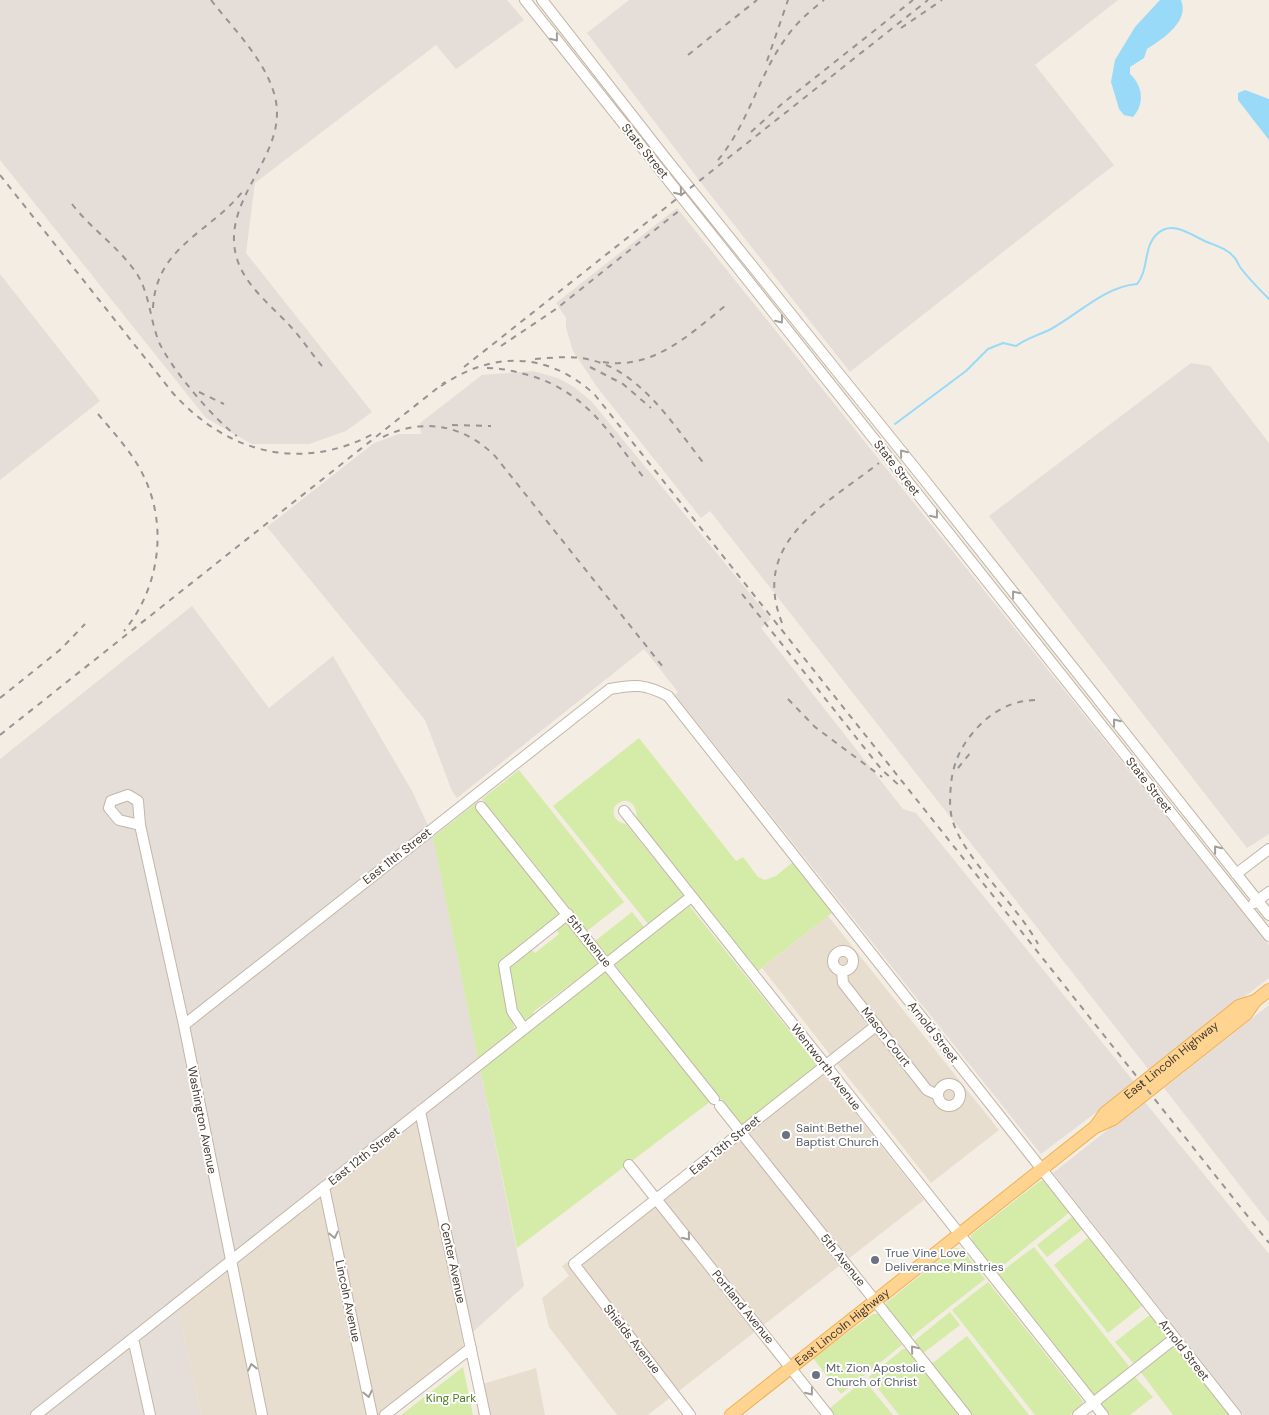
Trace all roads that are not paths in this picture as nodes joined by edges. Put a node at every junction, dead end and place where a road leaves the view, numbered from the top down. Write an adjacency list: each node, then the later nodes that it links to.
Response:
1 (525, 0): 12 (street, State Street, one-way to 12)
2 (542, 0): 8 (street, State Street, one-way to 2)
3 (610, 689): 19 (street, East 11th Street); 27 (street, Arnold Street)
4 (481, 807): 13 (street, 5th Avenue)
5 (624, 811): 10 (street, Wentworth Avenue)
6 (140, 825): 19 (street, Washington Avenue)
7 (1269, 849): 8 (street)
8 (1236, 874): 11 (street, State Street)
9 (1269, 892): 11 (street)
10 (691, 897): 16 (street, East 12th Street); 22 (street, Wentworth Avenue)
11 (1258, 900): 12 (street); 14 (street, State Street)
12 (1247, 908): 15 (street, State Street)
13 (568, 914): 16 (street, 5th Avenue); 21 (street)
14 (1269, 915)
15 (1269, 936)
16 (607, 963): 21 (street, East 12th Street); 25 (street, 5th Avenue)
17 (842, 971): 20 (street, Mason Court)
18 (1269, 990): 27 (main road, East Lincoln Highway)
19 (184, 1025): 31 (street, Washington Avenue)
20 (877, 1025): 22 (street, East 13th Street); 23 (street, Mason Court)
21 (524, 1029): 24 (street, East 12th Street)
22 (825, 1066): 25 (street, East 13th Street); 30 (street, Wentworth Avenue)
23 (938, 1094)
24 (420, 1111): 28 (street, East 12th Street); 36 (street, Center Avenue)
25 (741, 1133): 29 (street, East 13th Street); 33 (street, 5th Avenue)
26 (630, 1165): 29 (street, Portland Avenue)
27 (1042, 1170): 30 (main road, East Lincoln Highway); 35 (street, Arnold Street)
28 (324, 1187): 31 (street, East 12th Street); 42 (street, Lincoln Avenue, one-way to 42)
29 (657, 1199): 32 (street, East 13th Street); 37 (street, Portland Avenue, one-way to 37)
30 (959, 1235): 33 (main road, East Lincoln Highway); 38 (street, Wentworth Avenue)
31 (230, 1262): 34 (street, East 12th Street); 41 (street, Washington Avenue, one-way to 31)
32 (574, 1264): 45 (street, Shields Avenue)
33 (875, 1301): 37 (main road, East Lincoln Highway); 48 (street, 5th Avenue, one-way to 33)
34 (133, 1338): 39 (street, East 12th Street); 40 (street)
35 (1175, 1338): 38 (street); 51 (street, Arnold Street)
36 (471, 1348): 43 (street); 44 (street, Center Avenue)
37 (791, 1367): 46 (main road, East Lincoln Highway); 47 (street, Portland Avenue, one-way to 47)
38 (1093, 1403): 49 (street); 50 (street, Wentworth Avenue)
39 (36, 1415)
40 (150, 1415)
41 (262, 1415)
42 (372, 1415)
43 (385, 1415)
44 (485, 1415)
45 (690, 1415)
46 (731, 1415)
47 (828, 1415)
48 (966, 1415)
49 (1078, 1415)
50 (1103, 1415)
51 (1236, 1415)

